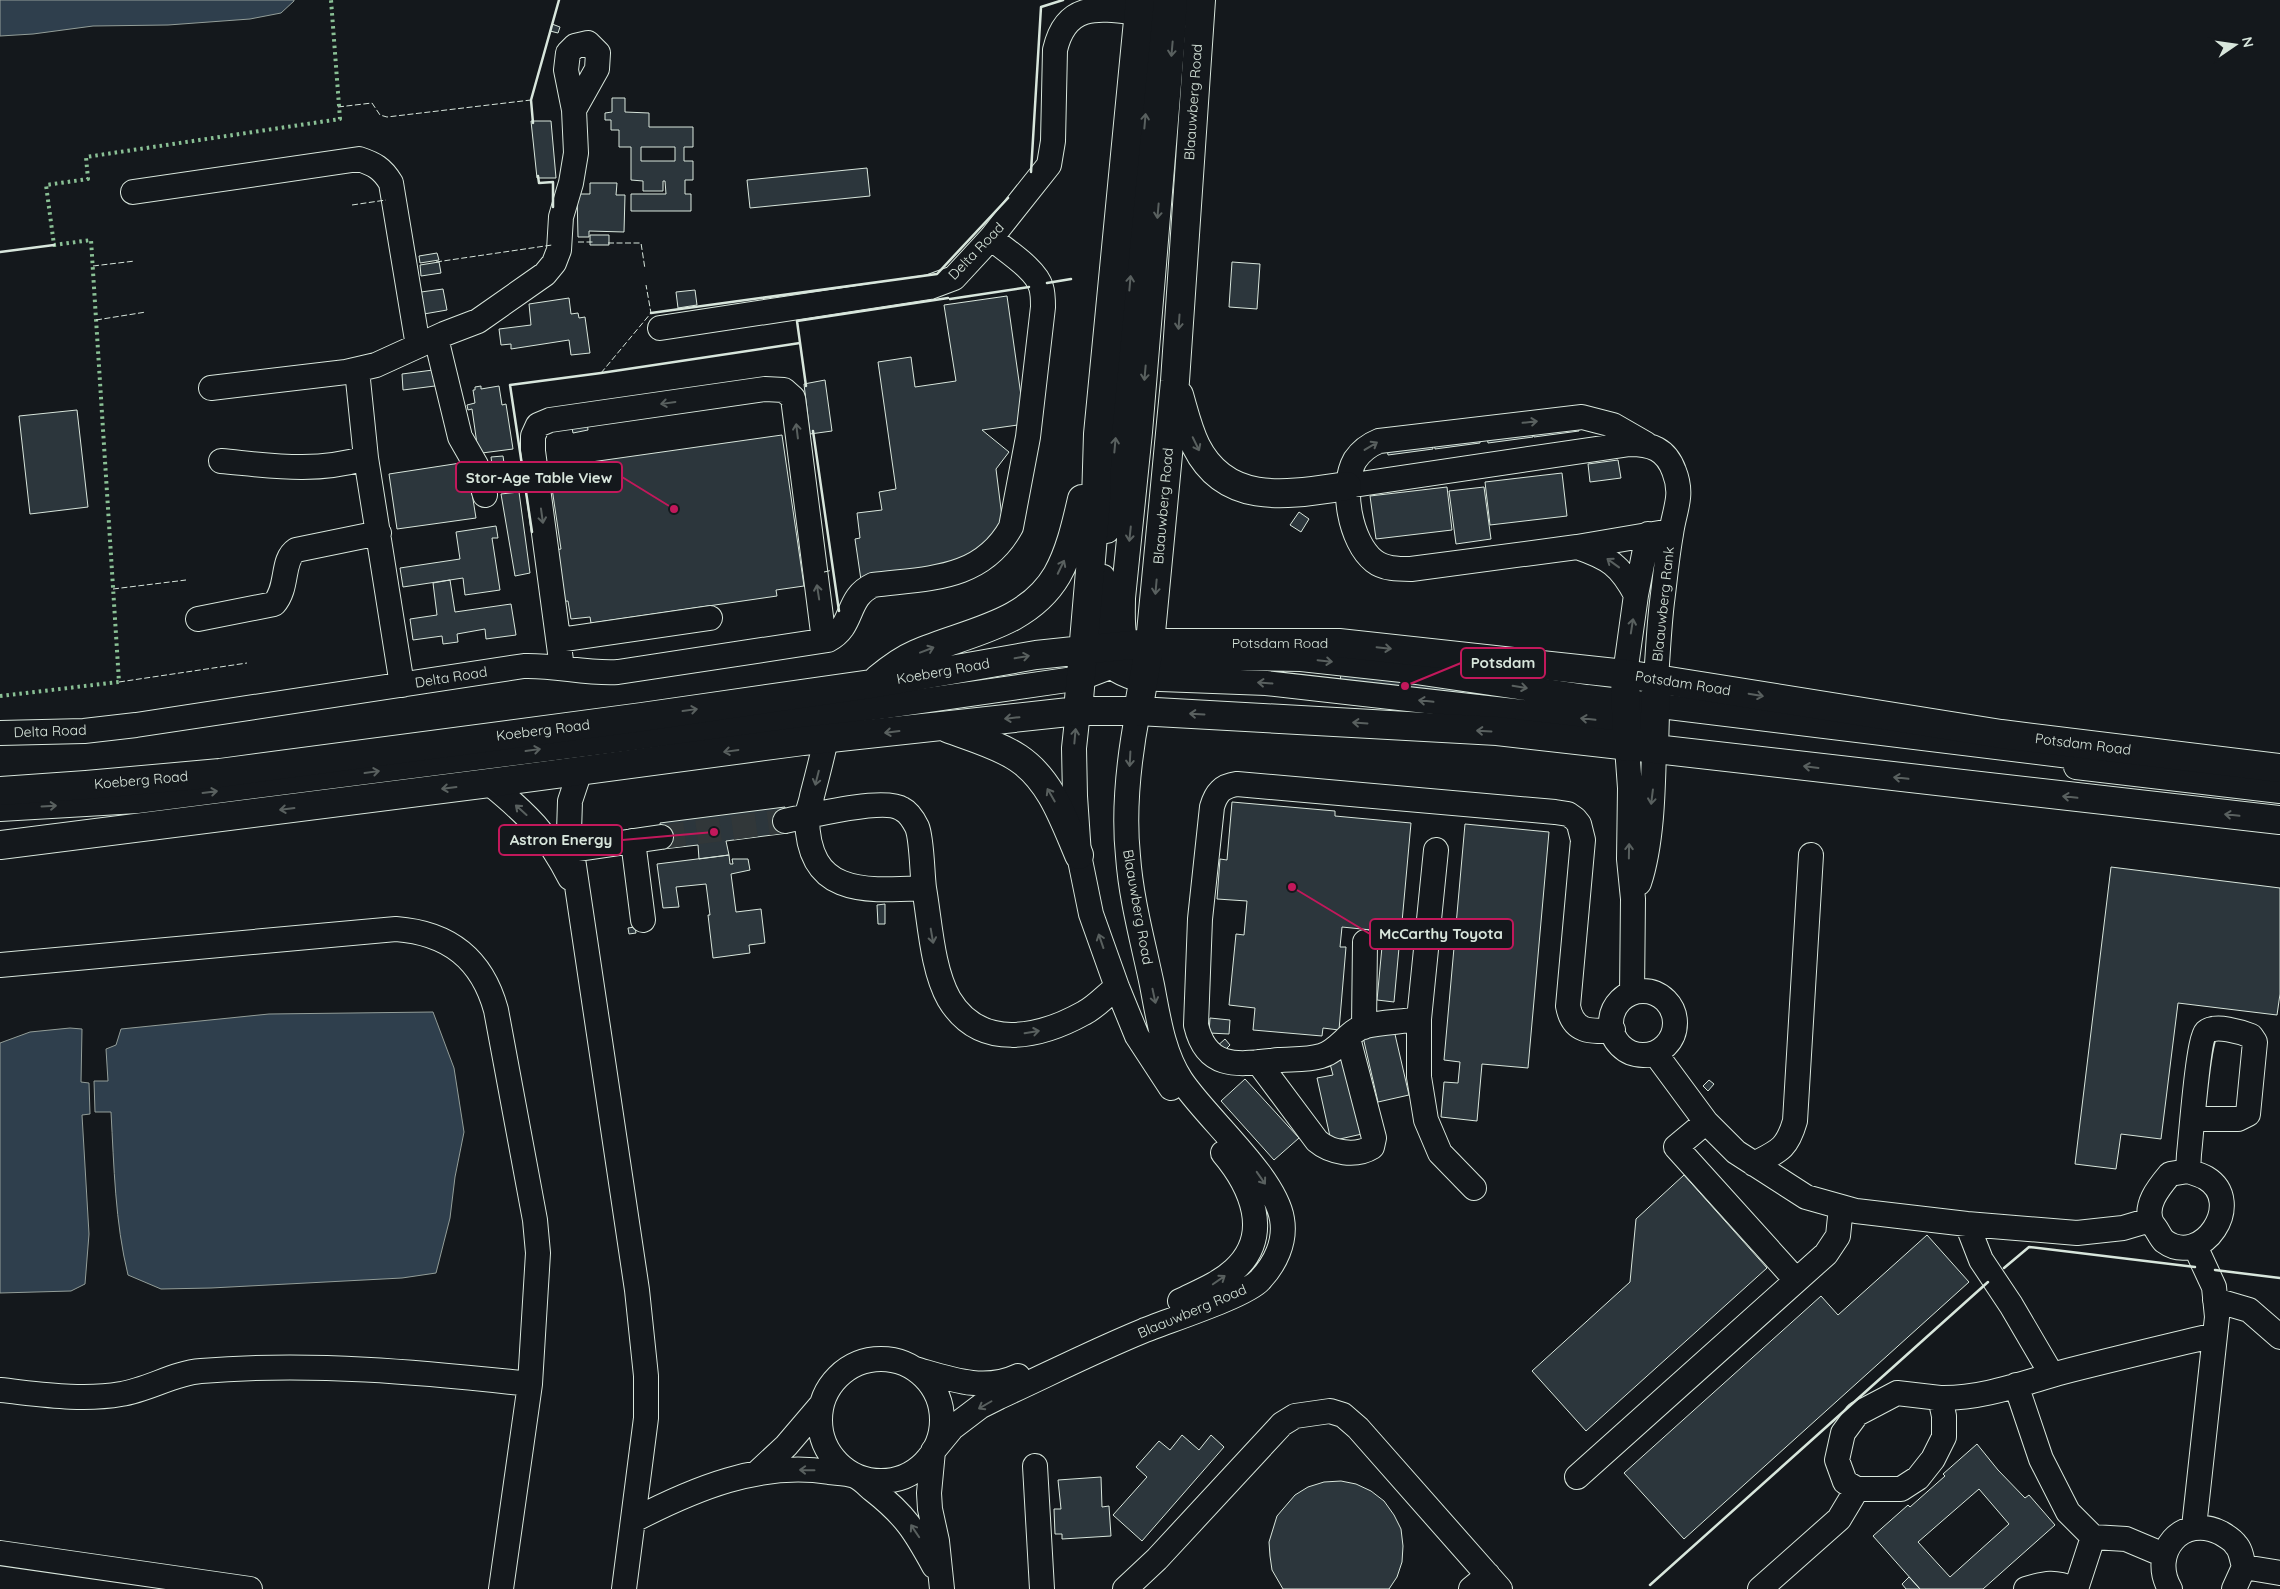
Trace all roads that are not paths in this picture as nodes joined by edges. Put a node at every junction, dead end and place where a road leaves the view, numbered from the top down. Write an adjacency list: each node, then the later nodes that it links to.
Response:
1 (1176, 0): 27 (street, one-way to 27)
2 (1201, 0): 10 (main road, Blaauwberg Road, one-way to 10)
3 (1144, 4): 6 (street, Delta Road); 12 (main road, Blaauwberg Road); 27 (street, one-way to 3)
4 (574, 110): 8 (street)
5 (133, 192): 8 (street)
6 (991, 238): 7 (street, Delta Road); 26 (street, Delta Road)
7 (660, 328)
8 (427, 342): 9 (street); 17 (street)
9 (357, 370): 11 (street); 14 (street)
10 (1175, 381): 16 (main road, one-way to 16); 27 (main road, Blaauwberg Road, one-way to 27)
11 (211, 388)
12 (1098, 434): 27 (main road, Blaauwberg Road); 31 (main road, one-way to 12)
13 (1646, 444): 16 (street); 16 (street, Blaauwberg Rank, one-way to 13); 18 (street, Blaauwberg Rank)
14 (366, 458): 15 (street); 19 (street)
15 (221, 461)
16 (1347, 486): 21 (street)
17 (485, 494)
18 (1671, 530): 20 (street); 30 (street, Blaauwberg Rank)
19 (379, 532): 24 (street); 32 (street)
20 (1648, 534): 21 (street); 22 (street, Blaauwberg Rank)
21 (1577, 546): 22 (street, one-way to 21)
22 (1636, 595): 35 (street, Blaauwberg Rank, one-way to 22)
23 (710, 618): 25 (street)
24 (198, 619)
25 (559, 640): 26 (street, one-way to 25); 28 (street)
26 (824, 640): 28 (street, Delta Road)
27 (1125, 655): 29 (main road, Blaauwberg Road); 31 (main road, Koeberg Road, one-way to 27); 34 (main road, Blaauwberg Road); 35 (street, one-way to 27); 35 (main road, Potsdam Road, one-way to 35)
28 (562, 668): 32 (street, Delta Road)
29 (1081, 678): 33 (main road, Blaauwberg Road); 46 (street, one-way to 29)
30 (1656, 678): 35 (main road, Potsdam Road); 37 (main road); 40 (main road, Potsdam Road, one-way to 40)
31 (871, 684): 44 (main road, Koeberg Road, one-way to 31)
32 (402, 685): 38 (street, Delta Road)
33 (1078, 711): 34 (main road, Potsdam Road); 36 (main road, one-way to 36); 54 (street, Blaauwberg Road, one-way to 33)
34 (1138, 711): 35 (main road, Potsdam Road, one-way to 34); 78 (street, Blaauwberg Road, one-way to 78)
35 (1626, 711): 37 (main road, Potsdam Road); 37 (street); 58 (street, one-way to 35)
36 (941, 726): 39 (main road, one-way to 39); 54 (main road, one-way to 36)
37 (1654, 726): 42 (street); 45 (street); 48 (main road, Potsdam Road, one-way to 37); 58 (street, one-way to 58)
38 (0, 733)
39 (826, 740): 41 (main road, one-way to 41); 47 (street, one-way to 47)
40 (2280, 768)
41 (580, 771): 43 (main road); 52 (street)
42 (2280, 780)
43 (489, 783): 51 (main road, one-way to 51); 57 (street, one-way to 43)
44 (0, 790)
45 (2280, 791)
46 (0, 808)
47 (796, 819): 56 (street); 56 (street)
48 (2280, 820)
49 (661, 837): 50 (street)
50 (633, 841): 52 (street); 59 (street)
51 (0, 845)
52 (572, 850): 57 (street)
53 (1436, 850): 64 (street)
54 (1079, 855): 62 (street, Blaauwberg Road, one-way to 54)
55 (1811, 856): 71 (street)
56 (924, 888): 62 (street, one-way to 62)
57 (577, 893): 97 (street)
58 (1633, 900): 63 (street)
59 (643, 920)
60 (1365, 942): 66 (street)
61 (0, 965): 86 (street)
62 (1117, 987): 77 (street, Blaauwberg Road)
63 (1632, 993): 65 (street); 67 (street)
64 (1418, 1019): 66 (street); 73 (street)
65 (1613, 1030): 67 (street); 68 (street)
66 (1356, 1032): 68 (street); 68 (street)
67 (1655, 1053): 70 (street)
68 (1258, 1062)
69 (2193, 1119): 72 (street)
70 (1706, 1122): 71 (street); 80 (street)
71 (1754, 1164): 74 (street)
72 (2188, 1171): 75 (street); 79 (street)
73 (1474, 1188)
74 (1841, 1207): 76 (street); 80 (street)
75 (2150, 1220): 76 (street); 79 (street)
76 (1967, 1224): 85 (street)
77 (1254, 1228): 78 (street); 84 (street, Blaauwberg Road, one-way to 77)
78 (1282, 1232): 91 (street, Blaauwberg Road, one-way to 91)
79 (2195, 1246): 81 (street)
80 (1796, 1280): 95 (street)
81 (2215, 1300): 82 (street); 83 (street)
82 (2216, 1335): 85 (street); 98 (street)
83 (2280, 1337)
84 (916, 1369): 90 (street); 91 (street)
85 (2052, 1375): 87 (street)
86 (530, 1384): 88 (street); 107 (street)
87 (2016, 1385): 89 (street); 99 (street)
88 (0, 1390)
89 (1940, 1398): 96 (street); 96 (street)
90 (821, 1405): 93 (street); 94 (street)
91 (933, 1451): 94 (street); 104 (street)
92 (1035, 1466): 109 (street)
93 (758, 1472): 94 (street, one-way to 93); 97 (street)
94 (855, 1476): 104 (street, one-way to 94)
95 (1577, 1477)
96 (1857, 1489): 111 (street)
97 (634, 1520): 108 (street)
98 (2194, 1527): 101 (street); 102 (street)
99 (2093, 1537): 101 (street); 113 (street)
100 (0, 1553): 106 (street)
101 (2164, 1555): 114 (street)
102 (2244, 1567): 103 (street); 115 (street)
103 (2280, 1573)
104 (941, 1581)
105 (1486, 1584): 110 (street)
106 (250, 1589)
107 (501, 1589)
108 (624, 1589)
109 (1042, 1589)
110 (1126, 1589)
111 (1760, 1589)
112 (2026, 1589): 113 (street)
113 (2075, 1589)
114 (2170, 1589)
115 (2234, 1589)

